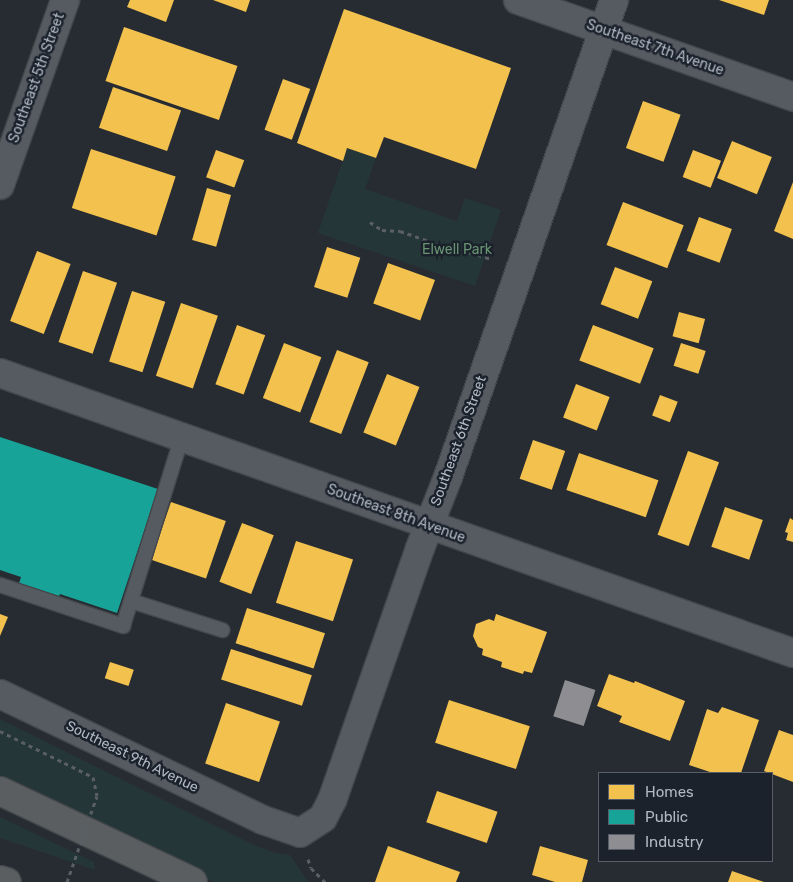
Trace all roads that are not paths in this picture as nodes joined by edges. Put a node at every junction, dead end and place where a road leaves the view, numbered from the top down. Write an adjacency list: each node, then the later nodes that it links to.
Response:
1 (65, 0): 6 (street, Southeast 5th Street)
2 (518, 0): 4 (street, Southeast 7th Avenue)
3 (614, 0): 4 (street, Southeast 6th Street)
4 (604, 30): 5 (street, Southeast 7th Avenue); 10 (street, Southeast 6th Street)
5 (793, 96)
6 (6, 149): 7 (street, Southeast 5th Street)
7 (0, 185)
8 (0, 373): 9 (street, Southeast 8th Avenue)
9 (182, 438): 10 (street, Southeast 8th Avenue); 12 (lane)
10 (429, 526): 14 (street, Southeast 8th Avenue); 17 (street, Southeast 6th Street)
11 (0, 585): 12 (lane)
12 (131, 601): 13 (lane)
13 (222, 630)
14 (793, 653)
15 (0, 694): 17 (street, Southeast 9th Avenue)
16 (0, 791): 20 (highway)
17 (263, 820)
18 (0, 880): 19 (highway)
19 (7, 882)
20 (193, 882)

